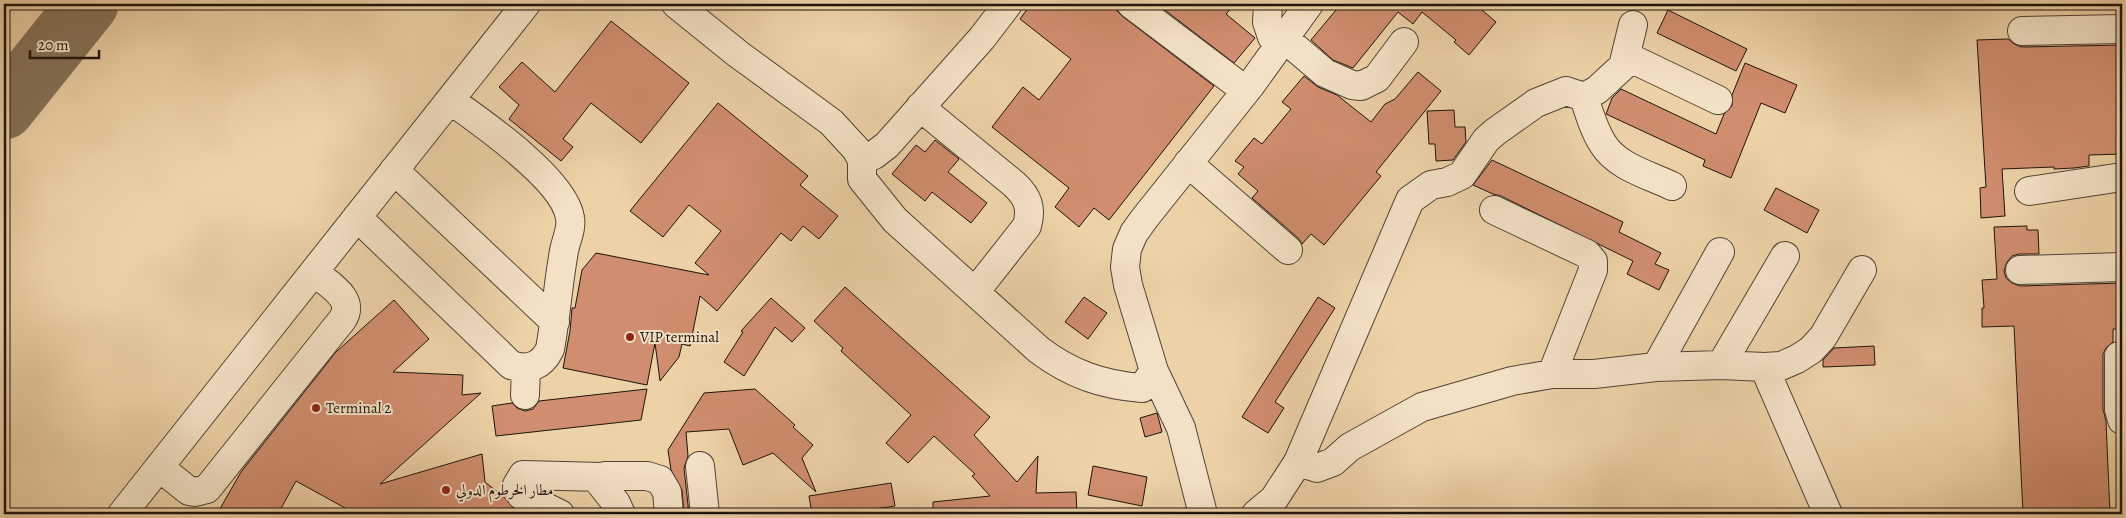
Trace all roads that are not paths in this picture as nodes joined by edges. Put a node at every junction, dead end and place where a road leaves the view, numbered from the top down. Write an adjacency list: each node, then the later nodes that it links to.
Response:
1 (526, 4): 15 (lane)
2 (676, 4): 18 (lane)
3 (1008, 4): 17 (lane)
4 (1131, 4): 13 (lane)
5 (1268, 4): 10 (lane)
6 (1309, 4): 10 (lane)
7 (1633, 25): 12 (lane)
8 (2122, 29): 9 (lane)
9 (2022, 31)
10 (1285, 39): 11 (lane); 13 (lane)
11 (1404, 42)
12 (1626, 56): 14 (lane); 16 (lane)
13 (1250, 86): 19 (lane)
14 (1584, 97): 22 (lane); 42 (lane)
15 (450, 100): 20 (lane); 34 (lane)
16 (1718, 100)
17 (920, 107): 18 (lane); 33 (lane)
18 (862, 160): 33 (lane)
19 (1188, 163): 26 (lane); 39 (lane)
20 (394, 170): 25 (lane); 34 (lane)
21 (2122, 177): 23 (lane)
22 (1672, 186)
23 (2029, 191)
24 (1494, 210): 40 (lane)
25 (357, 217): 32 (lane); 34 (lane)
26 (1288, 250)
27 (1720, 252): 37 (lane)
28 (1784, 256): 36 (lane)
29 (2122, 267): 31 (lane)
30 (1862, 270): 38 (lane)
31 (2020, 270)
32 (314, 272): 44 (lane); 44 (lane)
33 (976, 292): 39 (lane)
34 (555, 322)
35 (2119, 356): 41 (lane)
36 (1721, 365): 37 (lane); 38 (lane)
37 (1656, 367): 40 (lane)
38 (1764, 367): 53 (lane)
39 (1154, 371): 51 (lane)
40 (1552, 374): 42 (lane)
41 (2122, 420)
42 (1298, 462): 52 (lane)
43 (700, 466): 50 (lane)
44 (159, 468): 46 (lane)
45 (602, 477): 47 (lane); 48 (lane); 49 (lane)
46 (122, 514)
47 (560, 514)
48 (621, 514)
49 (669, 514)
50 (705, 514)
51 (1203, 514)
52 (1256, 514)
53 (1828, 514)

